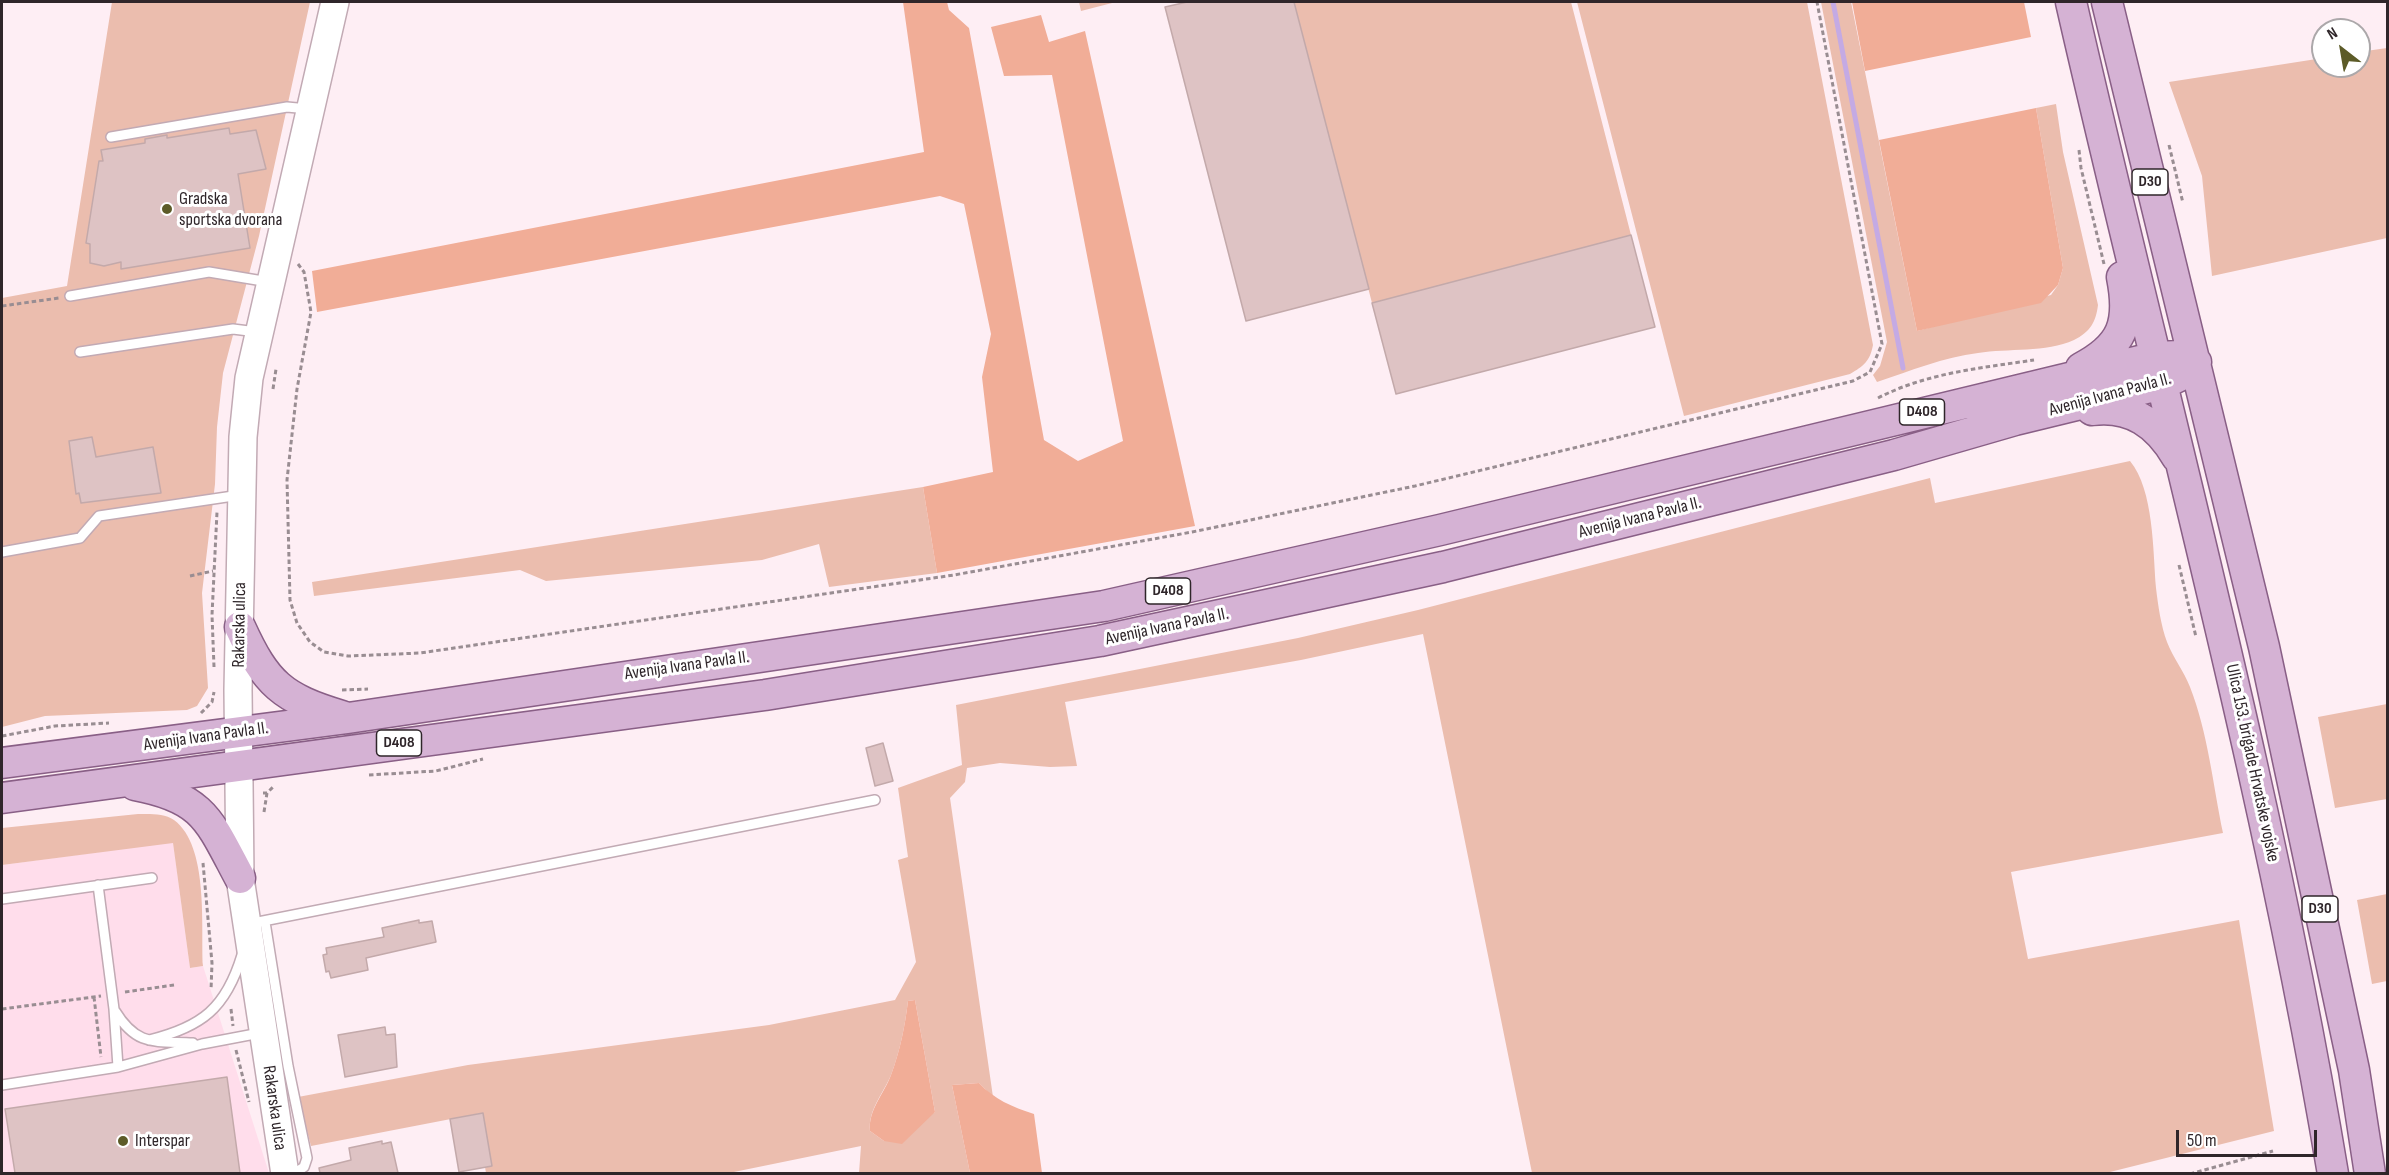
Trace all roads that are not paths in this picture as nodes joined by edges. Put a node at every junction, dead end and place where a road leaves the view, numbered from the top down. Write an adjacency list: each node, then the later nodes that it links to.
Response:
1 (335, 2): 4 (main road, Rakarska ulica)
2 (2071, 2): 6 (main road, D30)
3 (2107, 2): 11 (main road, D30)
4 (311, 109): 5 (lane); 7 (main road, Rakarska ulica)
5 (111, 137)
6 (2126, 234): 12 (main road); 13 (main road, D30)
7 (271, 282): 8 (lane); 9 (main road, Rakarska ulica)
8 (70, 296)
9 (260, 332): 10 (lane); 16 (main road, Rakarska ulica)
10 (80, 352)
11 (2196, 362): 13 (main road, Avenija Ivana Pavla II. / D408); 40 (main road, Ulica 153. brigade Hrvatske vojske / D30)
12 (2051, 369): 13 (main road, Avenija Ivana Pavla II. / D408); 19 (main road, Avenija Ivana Pavla II. / D408)
13 (2160, 370): 14 (main road, Avenija Ivana Pavla II. / D408); 15 (main road, Ulica 153. brigade Hrvatske vojske / D30)
14 (2015, 420): 15 (main road); 22 (main road, Avenija Ivana Pavla II. / D408)
15 (2184, 471): 39 (main road, Ulica 153. brigade Hrvatske vojske / D30)
16 (242, 494): 17 (lane); 18 (main road, Rakarska ulica)
17 (2, 552)
18 (240, 627): 19 (main road); 20 (main road, Rakarska ulica)
19 (348, 718): 20 (main road, Avenija Ivana Pavla II. / D408)
20 (238, 732): 21 (main road, Avenija Ivana Pavla II. / D408); 22 (main road, Rakarska ulica)
21 (2, 763)
22 (238, 765): 23 (main road, Avenija Ivana Pavla II. / D408); 27 (main road, Rakarska ulica)
23 (117, 782): 24 (main road, Avenija Ivana Pavla II. / D408); 27 (main road)
24 (2, 798)
25 (875, 800): 30 (lane)
26 (152, 878): 28 (lane)
27 (240, 878): 30 (main road, Rakarska ulica)
28 (98, 885): 29 (lane); 31 (lane)
29 (2, 899)
30 (253, 928): 32 (main road, Rakarska ulica); 33 (lane); 38 (lane)
31 (114, 1009): 33 (lane); 35 (lane)
32 (263, 1033): 34 (lane); 37 (main road, Rakarska ulica)
33 (149, 1040): 34 (lane)
34 (202, 1044): 35 (lane)
35 (118, 1067): 36 (lane)
36 (2, 1085)
37 (285, 1173)
38 (293, 1173)
39 (2333, 1173)
40 (2370, 1173)

